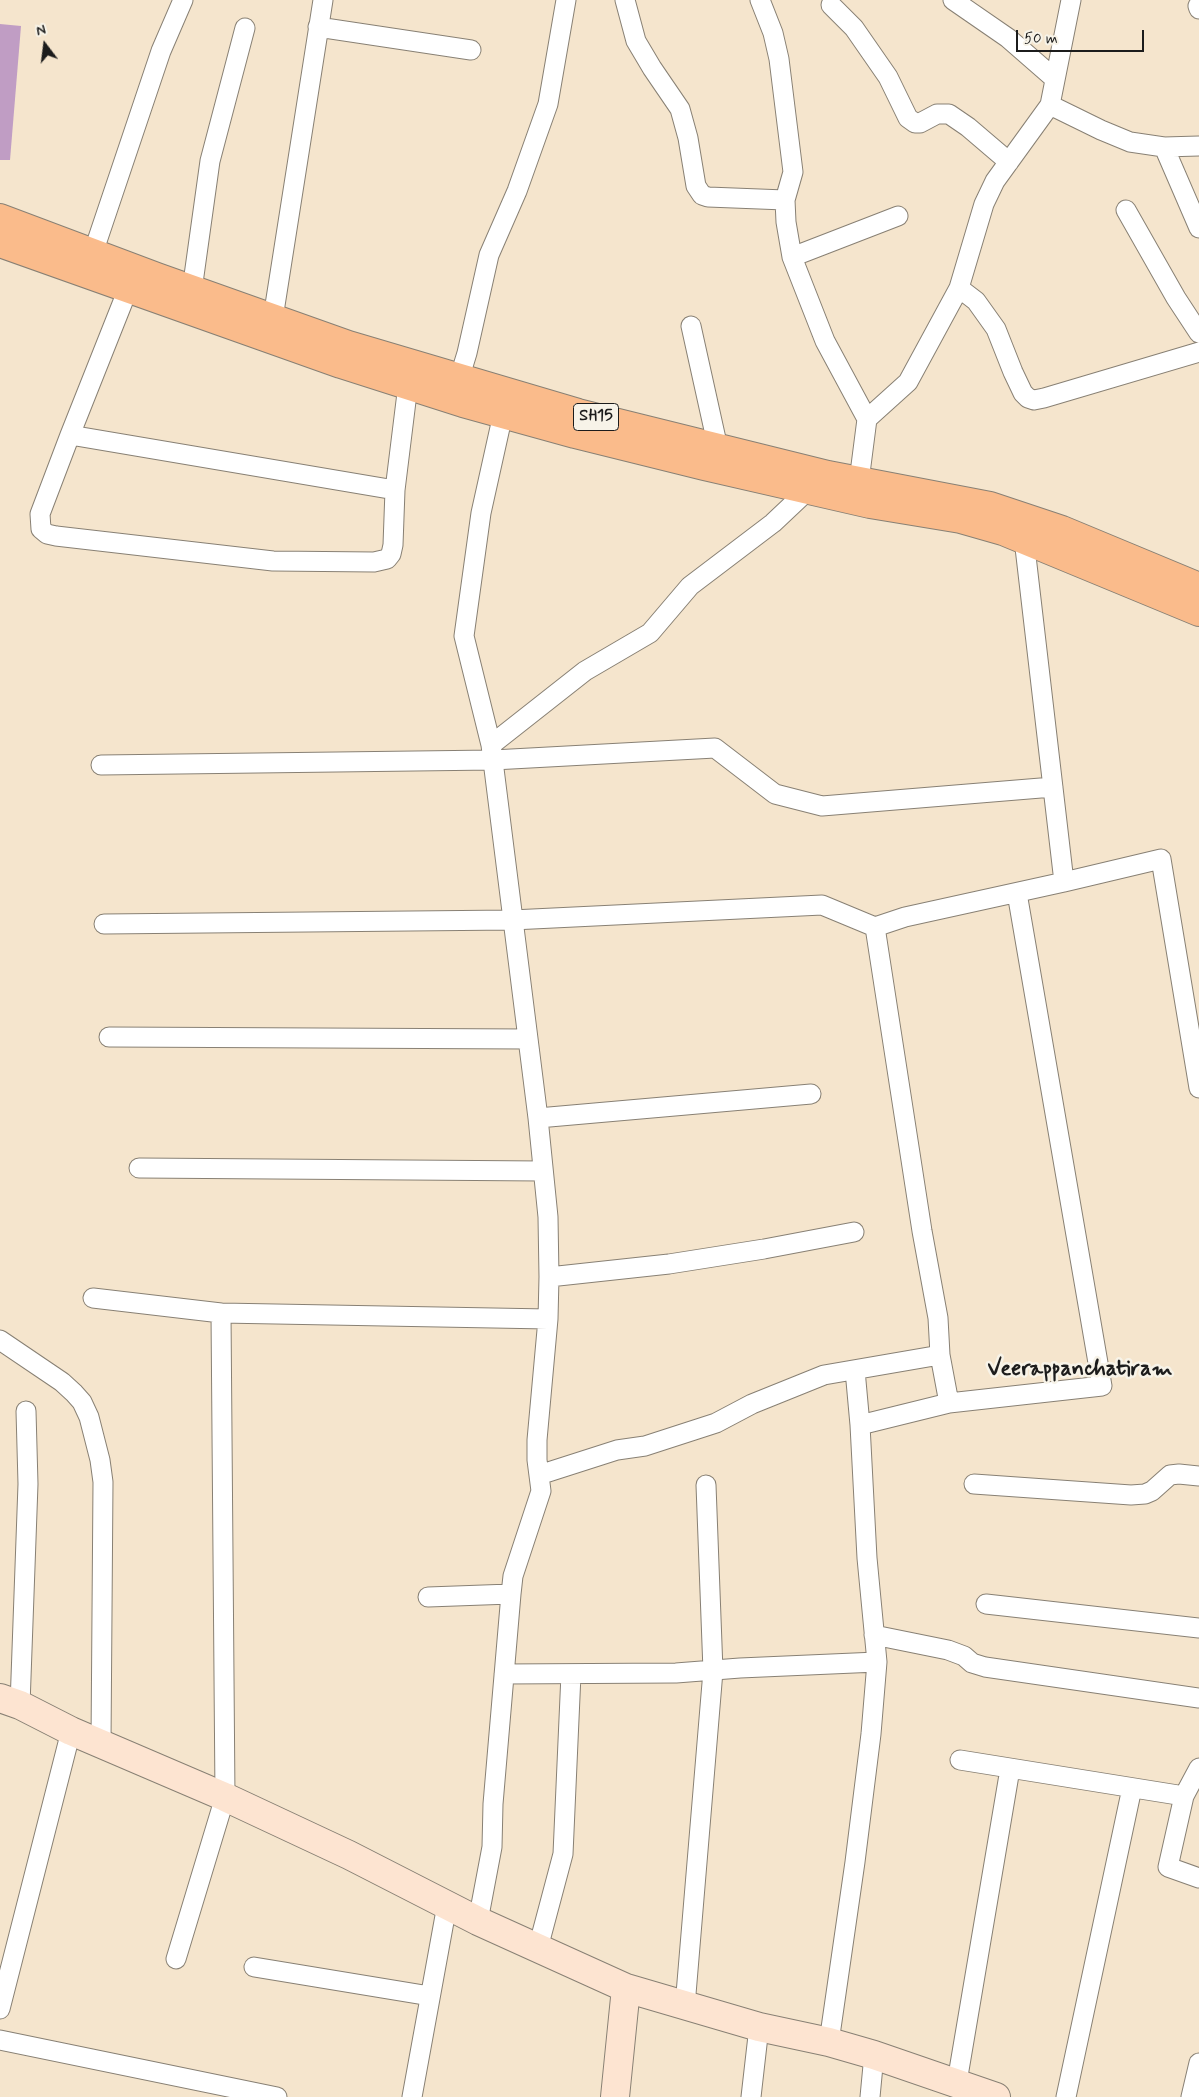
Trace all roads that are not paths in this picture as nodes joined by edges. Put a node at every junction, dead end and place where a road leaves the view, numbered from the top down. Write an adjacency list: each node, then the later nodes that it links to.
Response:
1 (183, 0): 23 (street)
2 (323, 0): 9 (street)
3 (566, 0): 33 (street)
4 (625, 0): 17 (street)
5 (760, 0): 17 (street)
6 (954, 0): 12 (street)
7 (1071, 0): 12 (street)
8 (831, 5): 16 (street)
9 (318, 27): 11 (street); 28 (street)
10 (245, 28): 27 (street)
11 (471, 50)
12 (1055, 79): 13 (street)
13 (1050, 105): 15 (street); 16 (street)
14 (1199, 146): 15 (street)
15 (1164, 147): 21 (street)
16 (1009, 162): 25 (street)
17 (785, 200): 24 (street)
18 (1126, 210): 30 (street)
19 (898, 216): 24 (street)
20 (0, 218): 23 (main road, SH15)
21 (1199, 228)
22 (0, 243): 26 (main road, SH15)
23 (93, 253): 27 (main road, SH15)
24 (792, 257): 35 (street)
25 (959, 288): 31 (street); 35 (street)
26 (128, 289): 32 (main road, SH15); 36 (street)
27 (192, 290): 28 (main road, SH15)
28 (273, 318): 33 (main road, SH15)
29 (691, 326): 37 (street)
30 (1199, 332)
31 (1199, 352)
32 (408, 385): 33 (main road, SH15); 39 (street)
33 (456, 388): 34 (main road, SH15); 37 (main road, SH15)
34 (503, 414): 40 (main road, SH15); 44 (street)
35 (867, 419): 38 (street)
36 (70, 435): 39 (street); 39 (street)
37 (718, 448): 38 (main road, SH15)
38 (859, 481): 42 (main road, SH15)
39 (394, 490)
40 (808, 490): 41 (main road, SH15); 44 (street)
41 (1024, 539): 43 (main road, SH15); 46 (street)
42 (1199, 587)
43 (1199, 612)
44 (492, 752): 45 (street); 46 (street); 49 (street)
45 (101, 765)
46 (1053, 787): 47 (street)
47 (1064, 882): 48 (street); 54 (street)
48 (1017, 893): 51 (street); 67 (street)
49 (512, 920): 50 (street); 51 (street); 53 (street)
50 (104, 924)
51 (875, 927): 65 (street)
52 (110, 1037): 53 (street)
53 (528, 1039): 56 (street)
54 (1199, 1088)
55 (811, 1094): 56 (street)
56 (538, 1118): 58 (street)
57 (139, 1168): 58 (street)
58 (542, 1170): 60 (street)
59 (854, 1232): 60 (street)
60 (549, 1278): 63 (street)
61 (93, 1298): 62 (street)
62 (221, 1312): 63 (street); 92 (street)
63 (548, 1319): 70 (street)
64 (0, 1340): 86 (street)
65 (940, 1355): 66 (street); 67 (street)
66 (855, 1370): 69 (street); 70 (street)
67 (949, 1403): 69 (street)
68 (26, 1411): 84 (street)
69 (860, 1425): 78 (street)
70 (539, 1475): 74 (street)
71 (1199, 1476): 72 (street)
72 (974, 1484)
73 (706, 1485): 80 (street)
74 (511, 1594): 75 (street); 81 (street)
75 (428, 1597)
76 (986, 1604): 77 (street)
77 (1199, 1628)
78 (874, 1635): 79 (street); 83 (street)
79 (877, 1662): 80 (street); 105 (street)
80 (713, 1671): 82 (street); 101 (street)
81 (504, 1674): 82 (street); 95 (street)
82 (571, 1674): 96 (street)
83 (1199, 1698)
84 (10, 1702): 85 (street)
85 (71, 1731): 86 (street); 102 (street)
86 (101, 1743): 92 (street)
87 (960, 1760): 89 (street)
88 (1199, 1768): 91 (street)
89 (1010, 1769): 90 (street); 108 (street)
90 (1132, 1788): 91 (street); 115 (street)
91 (1184, 1796): 93 (street)
92 (225, 1797): 94 (street); 97 (street)
93 (1199, 1878)
94 (447, 1905): 95 (street); 100 (street)
95 (478, 1921): 96 (street)
96 (538, 1948): 99 (street)
97 (176, 1959)
98 (254, 1967): 100 (street)
99 (626, 1988): 101 (street); 111 (street)
100 (430, 1996): 110 (street)
101 (685, 2006): 103 (street)
102 (0, 2009)
103 (759, 2027): 105 (street); 112 (street)
104 (0, 2040): 109 (street)
105 (828, 2042): 106 (street)
106 (874, 2056): 108 (street); 113 (street)
107 (1199, 2063): 116 (street)
108 (957, 2082): 114 (street)
109 (277, 2097)
110 (412, 2097)
111 (615, 2097)
112 (751, 2097)
113 (870, 2097)
114 (996, 2097)
115 (1066, 2097)
116 (1191, 2097)

